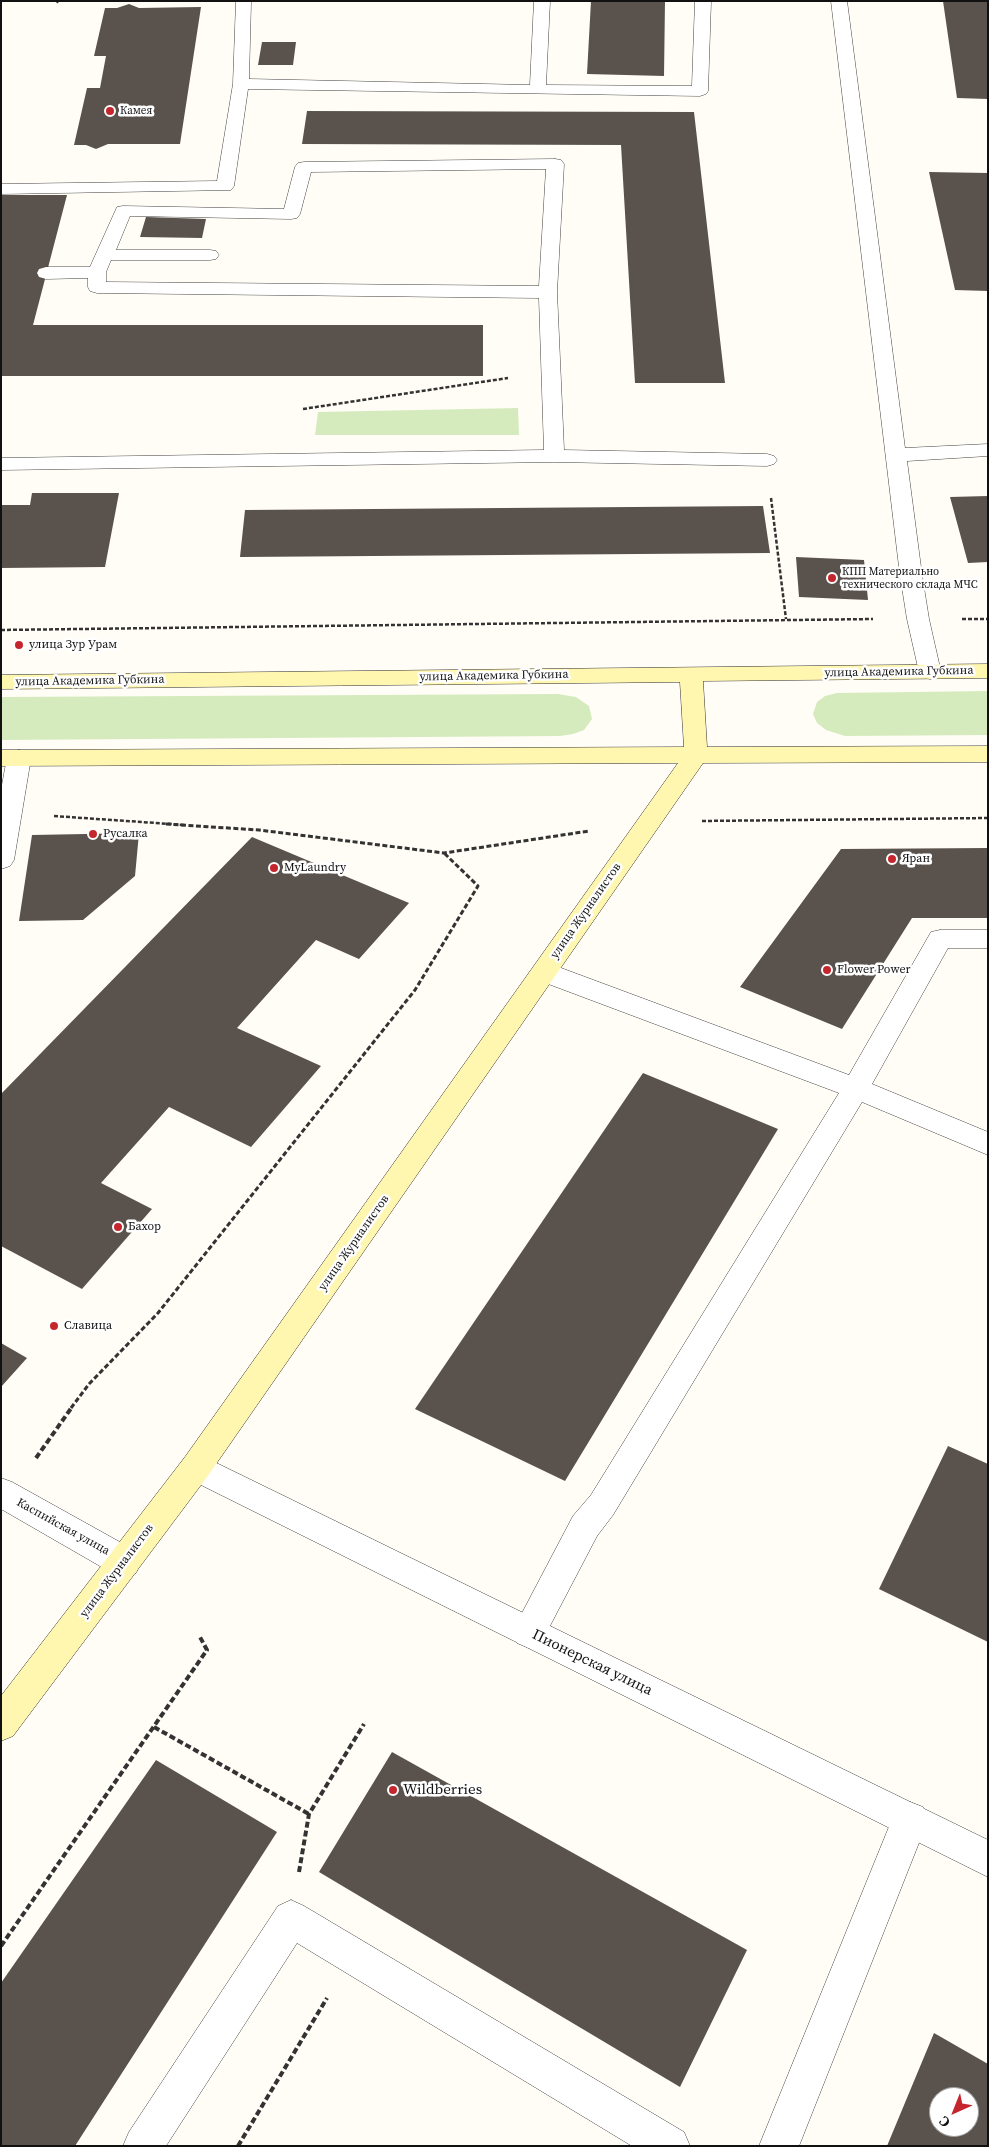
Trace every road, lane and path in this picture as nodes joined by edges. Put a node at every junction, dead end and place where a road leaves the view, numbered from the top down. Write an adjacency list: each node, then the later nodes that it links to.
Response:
1 (542, 1): 6 (street)
2 (703, 1): 6 (street)
3 (839, 1): 15 (street)
4 (243, 2): 5 (street)
5 (241, 84): 6 (street); 7 (street)
6 (538, 90)
7 (1, 189)
8 (210, 255): 9 (street)
9 (100, 264): 10 (street); 11 (street); 11 (street)
10 (46, 273)
11 (548, 292): 16 (street)
12 (503, 378): 13 (path)
13 (303, 409)
14 (988, 450): 15 (street)
15 (896, 455): 20 (street)
16 (554, 456): 17 (street); 18 (street)
17 (767, 460): 19 (path)
18 (1, 464)
19 (786, 619): 20 (path); 22 (path)
20 (918, 619): 21 (path); 24 (street)
21 (988, 619)
22 (1, 630)
23 (988, 671): 24 (street, улица Академика Губкина)
24 (930, 672): 25 (street, улица Академика Губкина)
25 (691, 674): 26 (street, улица Академика Губкина); 28 (street)
26 (1, 682)
27 (988, 754): 28 (street)
28 (696, 755): 29 (street); 32 (street, улица Журналистов)
29 (10, 758): 30 (street)
30 (10, 813): 33 (path); 34 (street)
31 (988, 818): 32 (path)
32 (649, 822): 33 (path); 36 (street, улица Журналистов)
33 (444, 853): 40 (path)
34 (1, 860)
35 (988, 939): 37 (street)
36 (544, 972): 37 (street); 39 (street, улица Журналистов)
37 (855, 1088): 38 (street); 42 (street)
38 (988, 1144)
39 (196, 1467): 41 (street, улица Журналистов); 42 (street, Пионерская улица)
40 (5, 1495): 41 (street, Каспийская улица)
41 (124, 1562): 44 (street, улица Журналистов)
42 (528, 1632): 48 (street, Пионерская улица)
43 (200, 1637): 46 (path)
44 (1, 1724)
45 (364, 1724): 47 (path)
46 (154, 1727): 47 (path); 51 (path)
47 (309, 1814): 50 (path)
48 (910, 1820): 49 (street, Пионерская улица); 56 (street)
49 (988, 1859)
50 (292, 1919): 52 (street); 53 (street)
51 (1, 1946)
52 (352, 1956): 54 (path); 55 (street)
53 (142, 2146)
54 (238, 2146)
55 (670, 2146)
56 (779, 2146)

